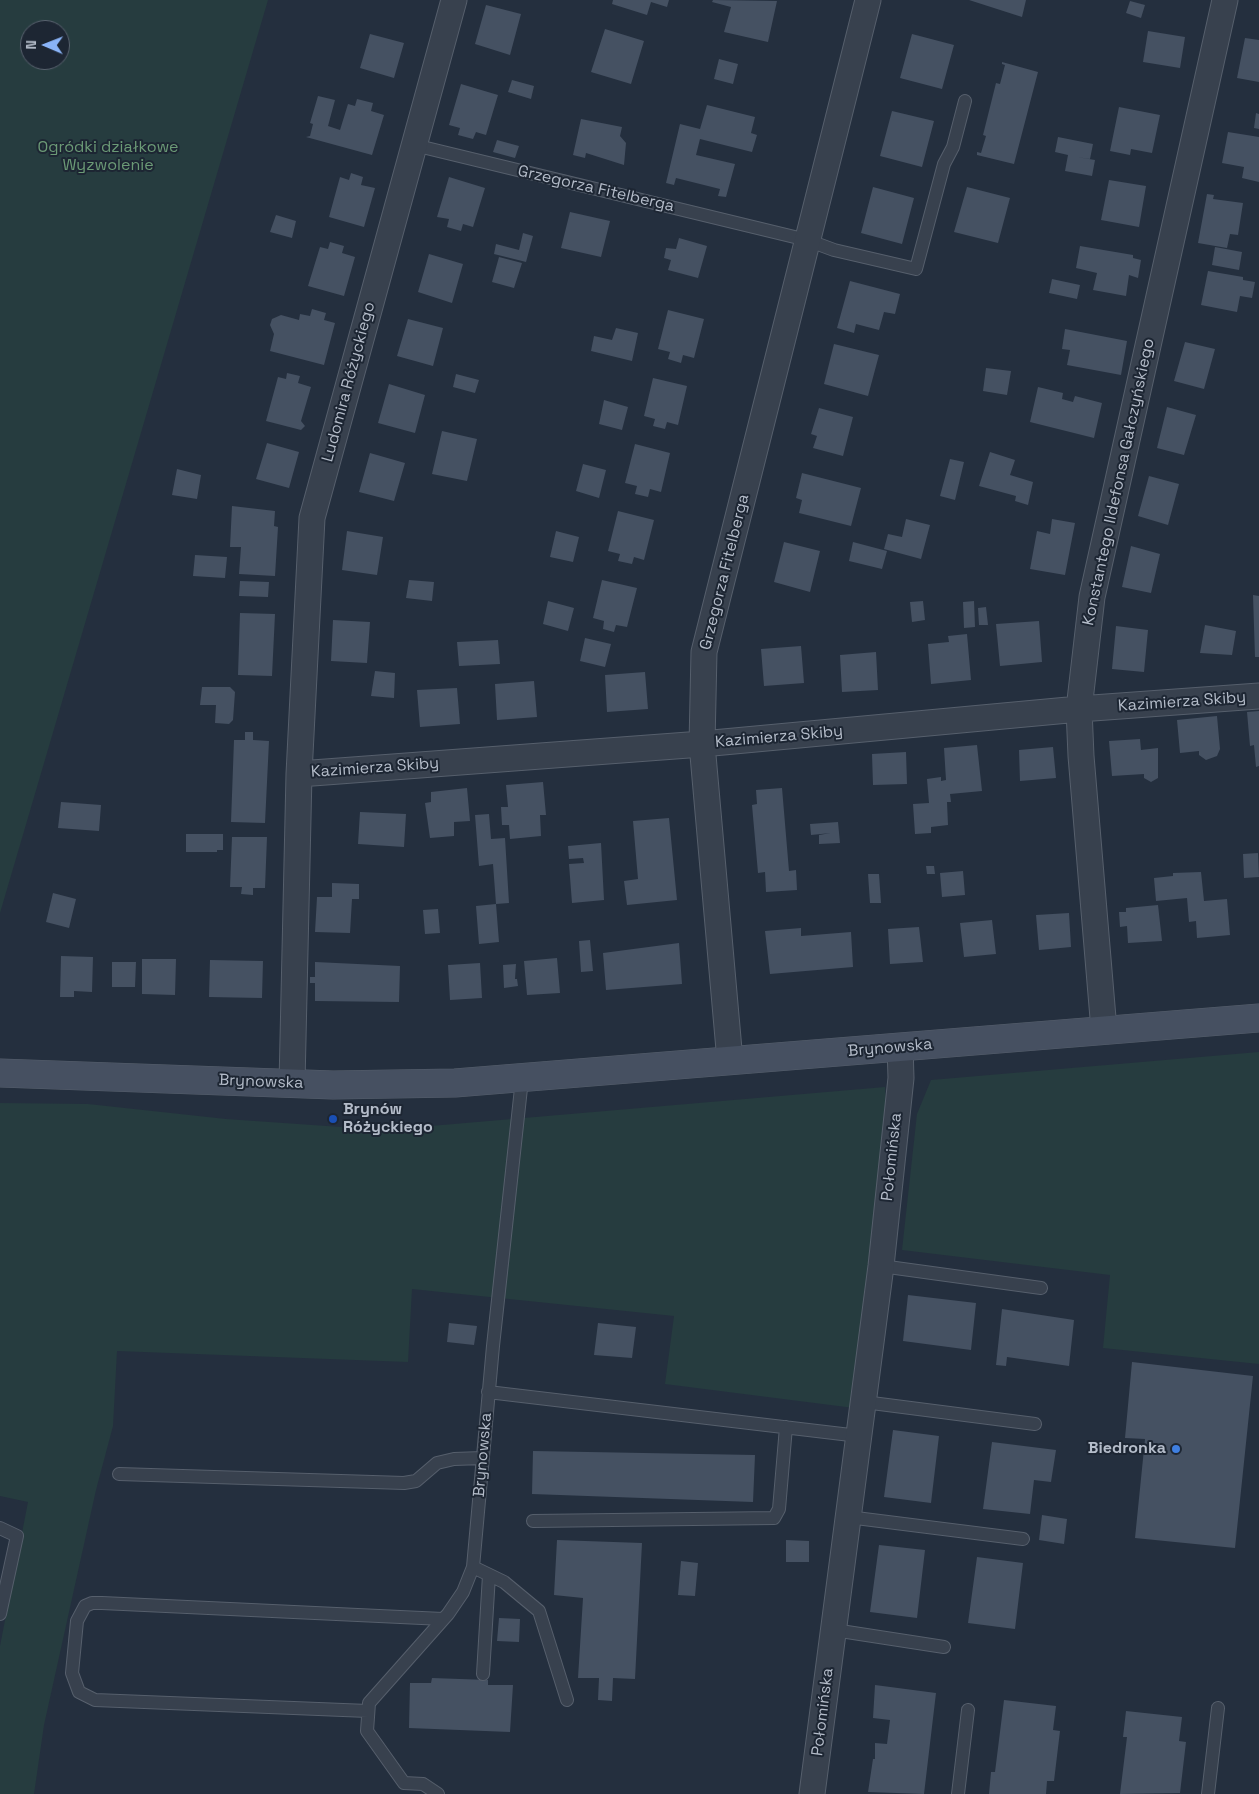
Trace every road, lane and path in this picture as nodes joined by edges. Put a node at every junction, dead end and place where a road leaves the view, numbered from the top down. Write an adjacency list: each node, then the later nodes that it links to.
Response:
1 (454, 0): 5 (street, Ludomira Różyckiego)
2 (868, 0): 6 (street, Grzegorza Fitelberga)
3 (1225, 0): 8 (street, Konstantego Ildefonsa Gałczyńskiego)
4 (965, 101): 6 (lane, Grzegorza Fitelberga)
5 (414, 145): 6 (lane, Grzegorza Fitelberga); 10 (street, Ludomira Różyckiego)
6 (807, 240): 9 (street, Grzegorza Fitelberga)
7 (1259, 696): 8 (street, Kazimierza Skiby)
8 (1079, 709): 9 (street, Kazimierza Skiby); 12 (street, Konstantego Ildefonsa Gałczyńskiego)
9 (702, 744): 10 (street, Kazimierza Skiby); 14 (street, Grzegorza Fitelberga)
10 (299, 774): 17 (street, Ludomira Różyckiego)
11 (1259, 1018): 12 (main road, Brynowska)
12 (1104, 1030): 13 (main road, Brynowska)
13 (900, 1047): 14 (main road, Brynowska); 18 (street, Połomińska)
14 (730, 1061): 16 (main road, Brynowska)
15 (0, 1073): 17 (main road, Brynowska)
16 (522, 1079): 17 (main road, Brynowska); 20 (lane, Brynowska)
17 (292, 1083)
18 (881, 1266): 19 (lane); 21 (street, Połomińska)
19 (1041, 1288)
20 (488, 1392): 23 (lane); 25 (lane, Brynowska)
21 (864, 1402): 22 (lane); 24 (street, Połomińska)
22 (1035, 1424)
23 (786, 1427): 24 (lane); 28 (lane)
24 (859, 1436): 27 (street, Połomińska)
25 (482, 1458): 26 (lane); 31 (lane, Brynowska)
26 (119, 1474)
27 (848, 1517): 30 (lane); 35 (street, Połomińska)
28 (533, 1521)
29 (0, 1528): 33 (lane)
30 (1023, 1539)
31 (472, 1567): 32 (lane); 34 (lane, Brynowska)
32 (489, 1575): 37 (lane); 38 (lane)
33 (0, 1614)
34 (443, 1619): 41 (lane, Brynowska); 41 (lane)
35 (834, 1630): 36 (lane); 44 (street, Połomińska)
36 (944, 1647)
37 (483, 1674)
38 (566, 1700)
39 (1218, 1708): 46 (lane)
40 (968, 1710): 45 (lane)
41 (368, 1711): 42 (lane)
42 (404, 1789): 43 (lane)
43 (438, 1794)
44 (812, 1794)
45 (958, 1794)
46 (1208, 1794)

